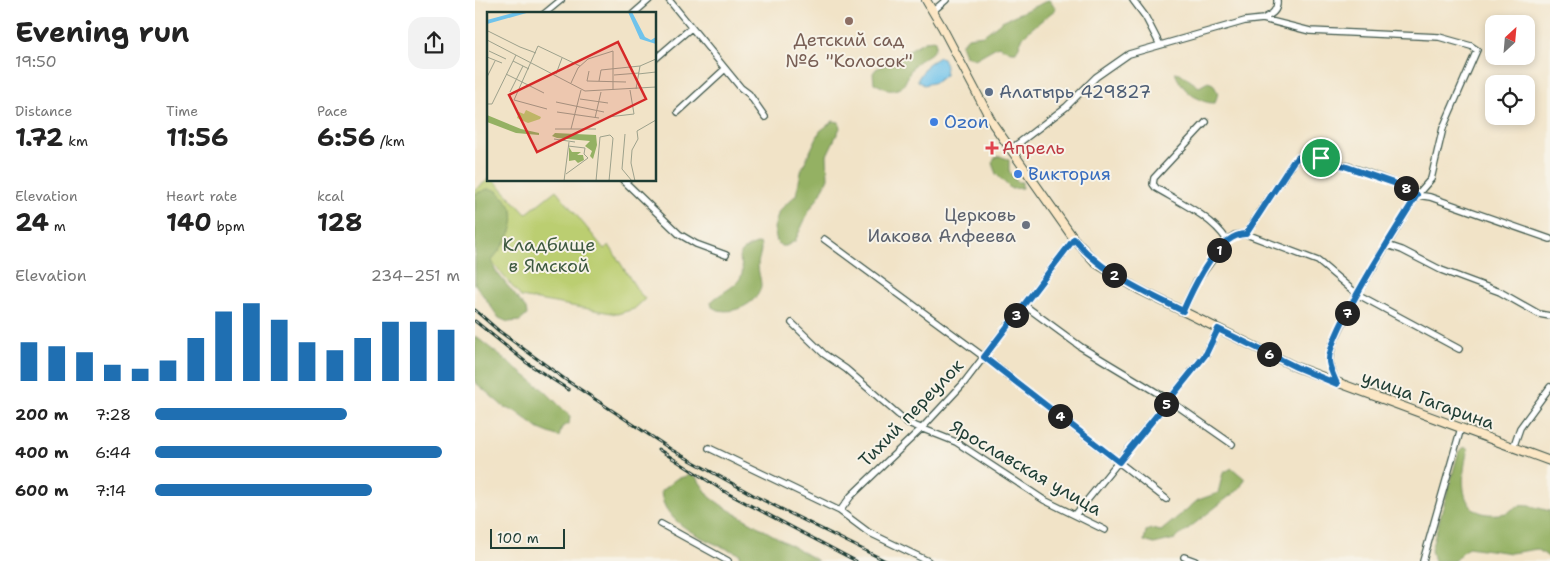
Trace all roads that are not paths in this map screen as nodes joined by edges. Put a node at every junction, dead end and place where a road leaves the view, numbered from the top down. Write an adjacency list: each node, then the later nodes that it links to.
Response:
1 (561, 0): 9 (street)
2 (649, 0): 10 (street)
3 (669, 0): 12 (street)
4 (925, 0): 8 (main road, улица Гагарина)
5 (946, 0): 8 (street)
6 (1133, 0): 13 (street)
7 (1277, 0): 11 (street)
8 (933, 11): 19 (main road, улица Гагарина)
9 (546, 12)
10 (635, 12)
11 (1263, 19): 13 (street); 21 (street)
12 (691, 28): 14 (street); 15 (street)
13 (1159, 43): 19 (street)
14 (656, 58)
15 (725, 69): 16 (street); 17 (street)
16 (678, 112)
17 (765, 117)
18 (1205, 122): 26 (street)
19 (1011, 149): 24 (main road, улица Гагарина)
20 (624, 181): 28 (street)
21 (1417, 195): 22 (street); 25 (street); 27 (street)
22 (1246, 234): 26 (street); 29 (street)
23 (824, 239): 36 (street)
24 (1074, 239): 30 (street, Тихий переулок); 31 (main road, улица Гагарина)
25 (1550, 239)
26 (1227, 240): 31 (street)
27 (1387, 246): 29 (street); 32 (street)
28 (726, 254)
29 (1357, 294): 35 (street); 37 (street)
30 (1024, 305): 36 (street, Тихий переулок); 39 (street)
31 (1183, 311): 34 (main road, улица Гагарина)
32 (1550, 316)
33 (792, 323): 40 (street, Ярославская улица)
34 (1218, 329): 37 (main road, улица Гагарина); 39 (street)
35 (1459, 349)
36 (984, 357): 40 (street, Тихий переулок); 46 (street)
37 (1337, 384): 41 (main road, улица Гагарина)
38 (1550, 387): 44 (street)
39 (1169, 400): 42 (street); 46 (street)
40 (922, 428): 48 (street, Тихий переулок); 49 (street, Ярославская улица)
41 (1461, 428): 44 (main road, улица Гагарина); 56 (street)
42 (1233, 444)
43 (709, 448): 48 (street)
44 (1513, 448): 45 (main road, улица Гагарина)
45 (1550, 461)
46 (1119, 462): 47 (street); 49 (street)
47 (1166, 499)
48 (841, 511): 54 (street)
49 (1076, 514): 51 (street, Ярославская улица)
50 (661, 524): 53 (street)
51 (1105, 530)
52 (1184, 557): 55 (street)
53 (728, 561)
54 (927, 561)
55 (1195, 561)
56 (1423, 561)

